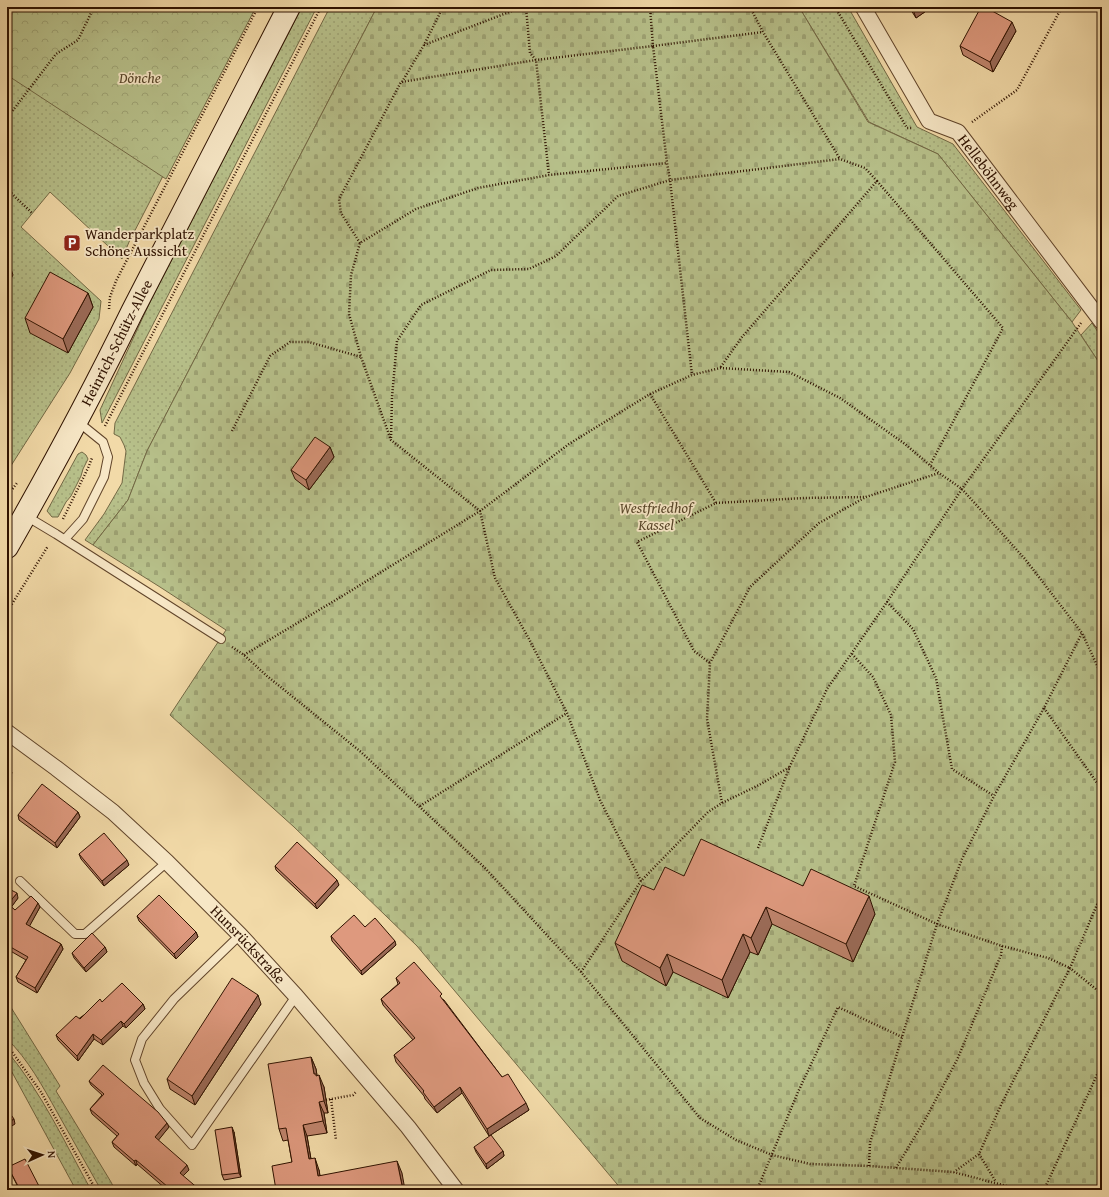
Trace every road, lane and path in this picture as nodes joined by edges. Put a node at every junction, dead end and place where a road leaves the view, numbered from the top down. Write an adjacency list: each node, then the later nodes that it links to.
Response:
1 (94, 7): 17 (path)
2 (258, 7): 28 (path)
3 (289, 7): 34 (main road, Heinrich-Schütz-Allee)
4 (321, 7): 36 (path)
5 (443, 7): 13 (path)
6 (522, 7): 13 (path)
7 (526, 7): 15 (path)
8 (650, 7): 14 (path)
9 (750, 7): 12 (path)
10 (863, 7): 18 (street, Helleböhnweg)
11 (1062, 7): 18 (path)
12 (763, 32): 14 (path); 19 (path)
13 (424, 45): 16 (path)
14 (653, 46): 15 (path); 20 (path)
15 (536, 60): 16 (path); 21 (path)
16 (402, 82): 26 (path)
17 (7, 118)
18 (958, 132): 27 (street, Helleböhnweg)
19 (840, 159): 22 (path); 23 (path)
20 (667, 163): 21 (path); 22 (path)
21 (549, 175): 26 (path)
22 (670, 180): 32 (path); 37 (path)
23 (877, 181): 31 (path); 38 (path)
24 (7, 189): 25 (path)
25 (32, 213)
26 (360, 242): 30 (path)
27 (1092, 309): 29 (street, Helleböhnweg); 40 (path)
28 (108, 314)
29 (1102, 322)
30 (361, 357): 35 (path); 37 (path)
31 (720, 368): 32 (path); 38 (path)
32 (692, 375): 33 (path)
33 (650, 394): 42 (path); 43 (path)
34 (76, 420): 36 (lane); 44 (main road, Heinrich-Schütz-Allee)
35 (232, 431)
36 (99, 439): 45 (path); 46 (lane)
37 (391, 440): 43 (path)
38 (930, 465): 39 (path)
39 (939, 472): 40 (path); 41 (path)
40 (962, 489): 48 (path); 50 (path)
41 (866, 497): 42 (path); 54 (path)
42 (716, 503): 54 (path)
43 (480, 511): 53 (path); 57 (path)
44 (25, 516): 45 (lane); 47 (main road, Heinrich-Schütz-Allee)
45 (56, 534): 46 (lane); 49 (path)
46 (65, 539): 51 (lane)
47 (7, 547)
48 (887, 602): 52 (path); 61 (path)
49 (7, 612)
50 (1082, 633): 55 (path); 56 (path)
51 (220, 639): 53 (path)
52 (852, 654): 59 (path); 69 (path)
53 (244, 656): 63 (path)
54 (710, 663): 62 (path)
55 (1102, 676)
56 (1044, 708): 60 (path); 61 (path)
57 (567, 714): 63 (path); 67 (path)
58 (7, 732): 65 (street, Hunsrückstraße)
59 (790, 766): 62 (path); 64 (path)
60 (1102, 790)
61 (994, 796): 69 (path)
62 (722, 803): 67 (path)
63 (420, 806): 73 (path)
64 (758, 848)
65 (167, 862): 66 (lane); 70 (street, Hunsrückstraße)
66 (20, 881)
67 (641, 881): 73 (path)
68 (1102, 893): 72 (path)
69 (937, 924): 71 (path); 76 (path)
70 (240, 935): 75 (street, Hunsrückstraße); 75 (lane)
71 (1002, 946): 72 (path); 86 (path)
72 (1070, 968): 74 (path); 83 (path)
73 (581, 972): 84 (path)
74 (1102, 994)
75 (296, 996): 79 (street, Hunsrückstraße)
76 (902, 1037): 84 (path); 85 (path)
77 (7, 1045): 89 (path)
78 (1102, 1064): 93 (path)
79 (369, 1082): 80 (path); 90 (street, Hunsrückstraße)
80 (331, 1099): 81 (path); 82 (path)
81 (326, 1100)
82 (336, 1140)
83 (979, 1154): 87 (path); 88 (path)
84 (772, 1155): 85 (path); 91 (path)
85 (869, 1166): 86 (path)
86 (896, 1168): 87 (path)
87 (953, 1172): 88 (path)
88 (996, 1183): 92 (path)
89 (96, 1190)
90 (456, 1190)
91 (757, 1190)
92 (1022, 1190)
93 (1044, 1190)

